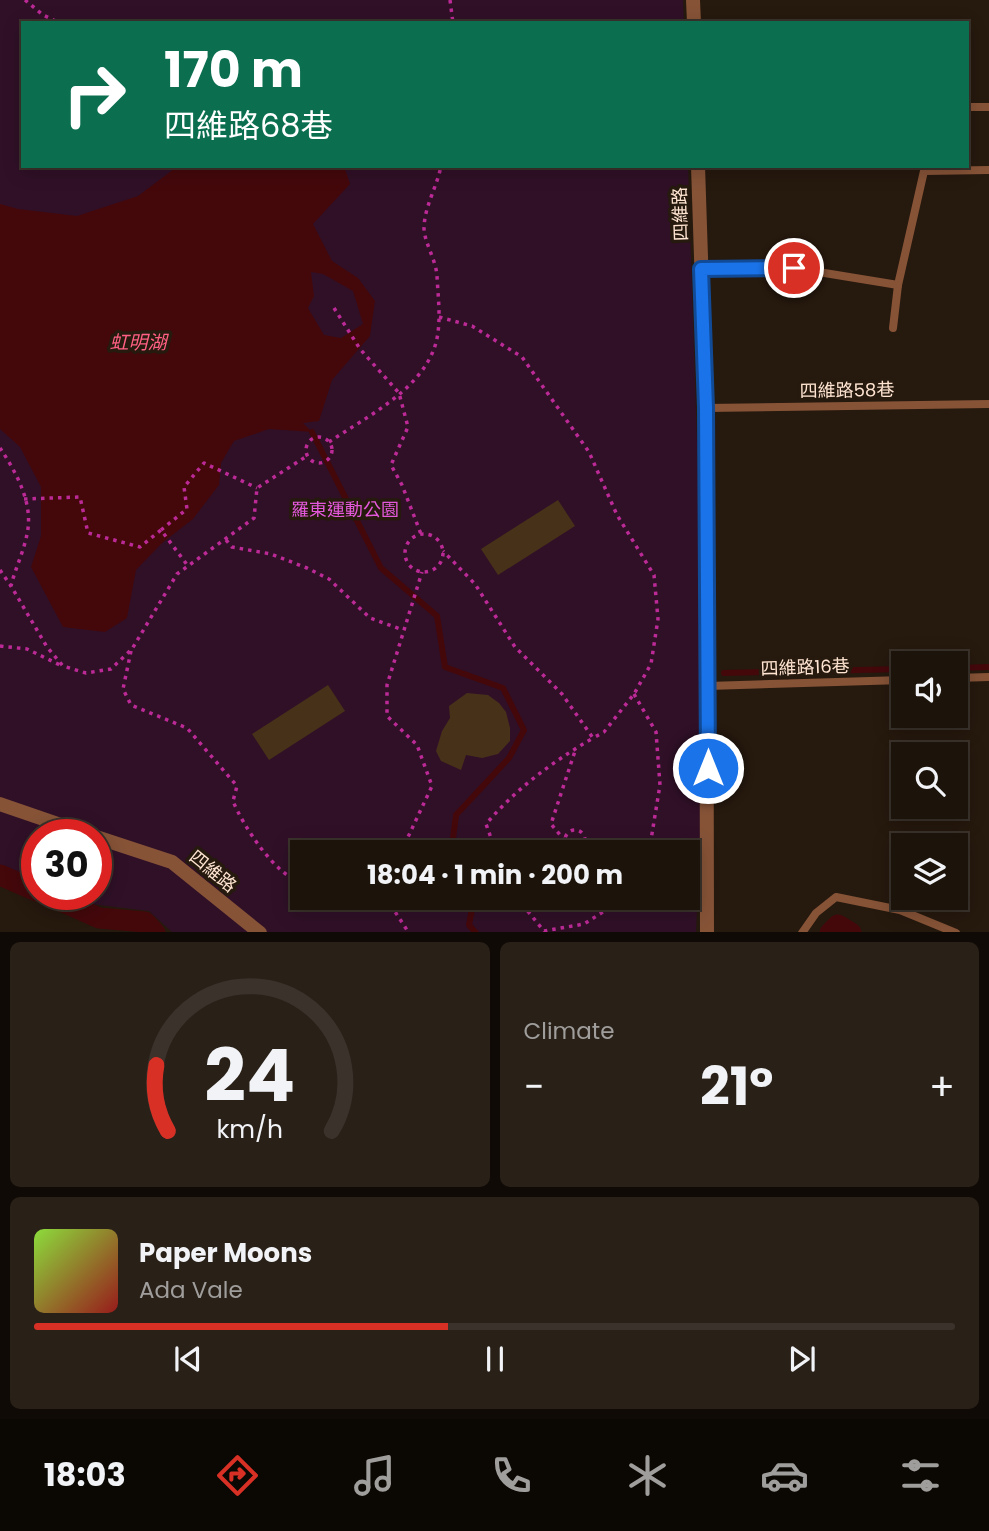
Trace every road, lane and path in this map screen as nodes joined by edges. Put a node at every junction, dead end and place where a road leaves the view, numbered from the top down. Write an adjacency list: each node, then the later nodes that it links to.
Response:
1 (25, 0): 4 (path)
2 (450, 0): 5 (path)
3 (693, 0): 6 (street)
4 (56, 21)
5 (453, 21)
6 (694, 21)
7 (969, 107): 8 (lane)
8 (989, 107)
9 (439, 168): 15 (path)
10 (698, 168): 12 (street, 四維路)
11 (989, 170): 13 (lane)
12 (701, 269): 13 (lane); 19 (street, 四維路)
13 (898, 285): 16 (lane)
14 (334, 308): 17 (path)
15 (439, 317): 17 (path); 41 (path)
16 (893, 328)
17 (399, 393): 20 (path); 26 (path)
18 (989, 404): 19 (lane, 四維路58巷)
19 (706, 408): 40 (street, 四維路)
20 (329, 442): 22 (path); 22 (path)
21 (0, 448): 24 (path)
22 (307, 456): 23 (path)
23 (257, 488): 25 (path); 27 (path)
24 (24, 499): 25 (path); 32 (path)
25 (161, 530): 29 (path)
26 (421, 534): 28 (path); 31 (path)
27 (226, 540): 29 (path); 33 (path)
28 (443, 551): 31 (path); 42 (path)
29 (189, 566): 35 (path)
30 (0, 570): 32 (path)
31 (422, 572): 33 (path)
32 (11, 586): 36 (path)
33 (403, 630): 46 (path)
34 (0, 646): 36 (path)
35 (132, 649): 36 (path); 53 (path)
36 (63, 666)
37 (989, 677): 38 (lane)
38 (968, 678)
39 (891, 680): 40 (lane, 四維路16巷)
40 (708, 686): 59 (street, 四維路)
41 (634, 694): 42 (path); 51 (path)
42 (593, 738): 43 (path)
43 (576, 748): 47 (path); 48 (path)
44 (0, 804): 45 (street)
45 (44, 819)
46 (407, 840)
47 (492, 840)
48 (564, 840)
49 (565, 840): 50 (path)
50 (585, 840)
51 (651, 840)
52 (112, 842): 57 (street, 四維路)
53 (290, 877)
54 (394, 910): 58 (path)
55 (527, 910): 56 (path)
56 (606, 910)
57 (259, 932)
58 (408, 932)
59 (707, 932)
60 (803, 932): 61 (lane)
61 (954, 932)

